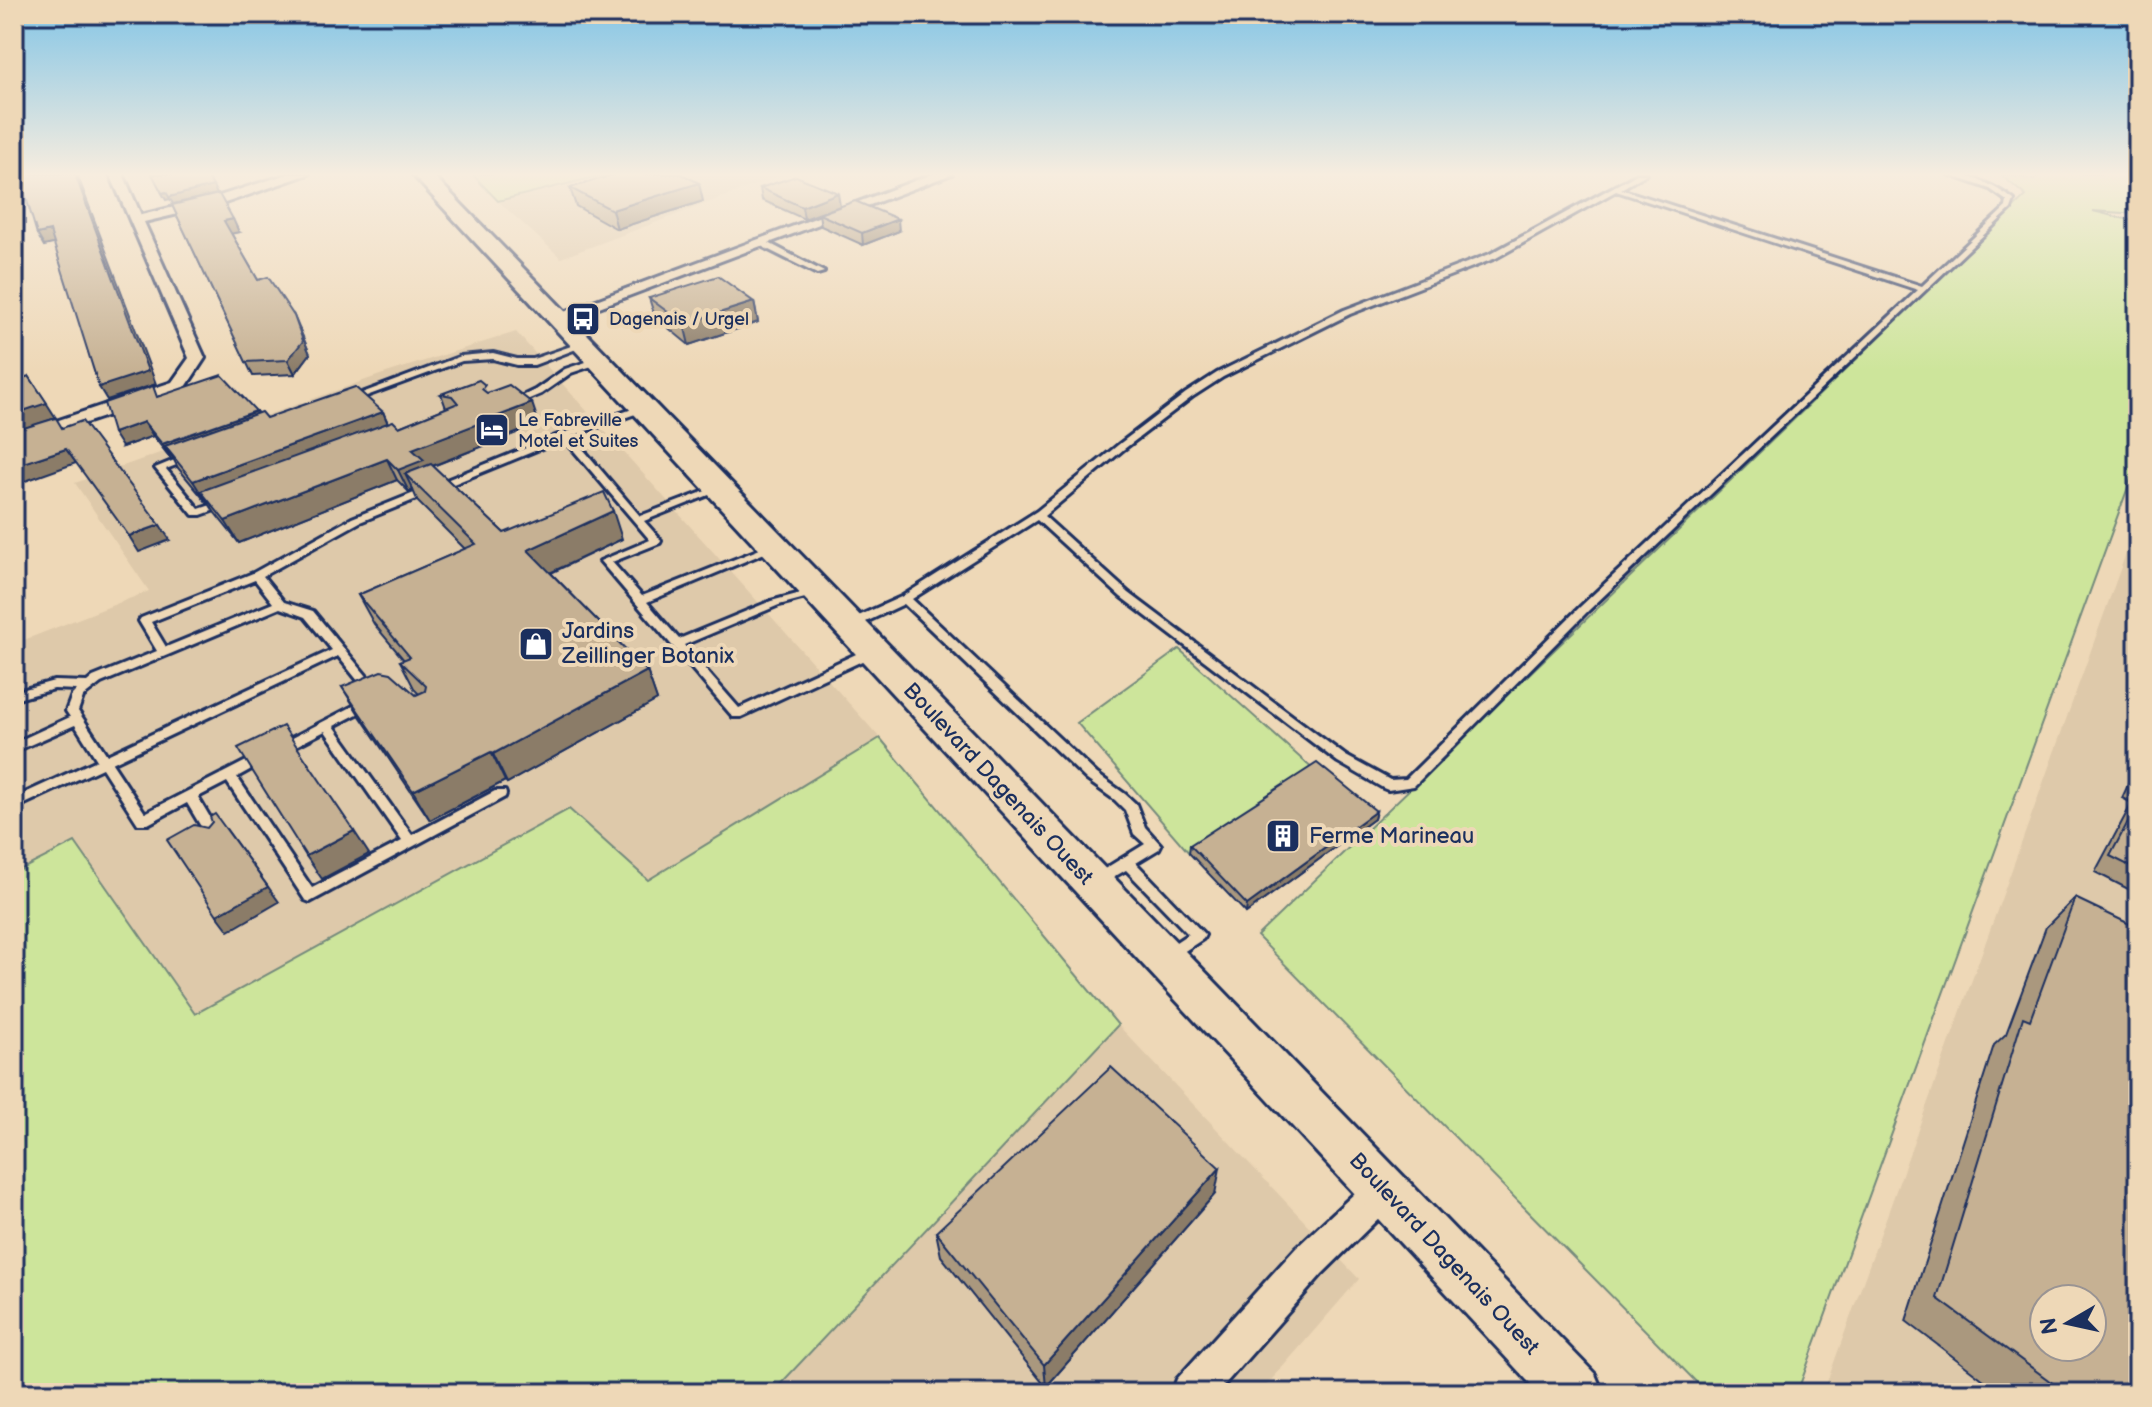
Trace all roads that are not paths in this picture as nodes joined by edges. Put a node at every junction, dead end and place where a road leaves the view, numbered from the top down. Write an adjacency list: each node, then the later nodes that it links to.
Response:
1 (146, 240): 16 (street)
2 (483, 240): 10 (main road, Boulevard Dagenais Ouest)
3 (766, 240): 7 (street)
4 (1523, 240): 20 (lane)
5 (1771, 240): 9 (lane)
6 (1976, 240): 9 (lane)
7 (760, 242): 8 (lane); 10 (street)
8 (820, 272)
9 (1923, 289): 20 (lane)
10 (556, 318): 11 (main road, Boulevard Dagenais Ouest)
11 (590, 353): 12 (lane); 13 (main road, Boulevard Dagenais Ouest); 14 (lane)
12 (336, 404)
13 (644, 408): 15 (lane); 18 (main road, Boulevard Dagenais Ouest)
14 (497, 409)
15 (566, 435): 21 (lane); 23 (lane)
16 (14, 441)
17 (204, 452): 19 (lane)
18 (719, 489): 21 (lane); 22 (main road, Boulevard Dagenais Ouest)
19 (242, 497)
20 (1038, 516): 25 (lane)
21 (638, 520): 26 (lane)
22 (774, 547): 24 (main road, Boulevard Dagenais Ouest); 26 (lane)
23 (257, 575): 27 (lane); 30 (lane)
24 (817, 592): 28 (main road, Boulevard Dagenais Ouest); 29 (lane)
25 (905, 599): 28 (lane); 45 (lane)
26 (640, 601): 29 (lane)
27 (280, 604): 30 (lane); 31 (lane)
28 (849, 625): 32 (main road, Boulevard Dagenais Ouest)
29 (677, 644): 32 (lane)
30 (163, 651): 33 (lane)
31 (339, 651): 36 (lane); 38 (lane)
32 (873, 651): 46 (main road, Boulevard Dagenais Ouest)
33 (87, 686): 34 (lane); 35 (lane)
34 (14, 696)
35 (77, 719): 37 (lane); 38 (lane)
36 (327, 725): 39 (lane); 44 (lane)
37 (14, 748)
38 (106, 762): 41 (lane); 42 (lane)
39 (229, 775): 41 (lane); 44 (lane)
40 (500, 794): 44 (lane)
41 (190, 796): 43 (lane)
42 (14, 804)
43 (214, 836)
44 (410, 842)
45 (1127, 862): 46 (lane); 47 (lane)
46 (1093, 883): 47 (main road, Boulevard Dagenais Ouest)
47 (1163, 958): 48 (main road, Boulevard Dagenais Ouest)
48 (1383, 1190): 49 (street); 50 (main road, Boulevard Dagenais Ouest)
49 (1191, 1393)
50 (1576, 1393)

